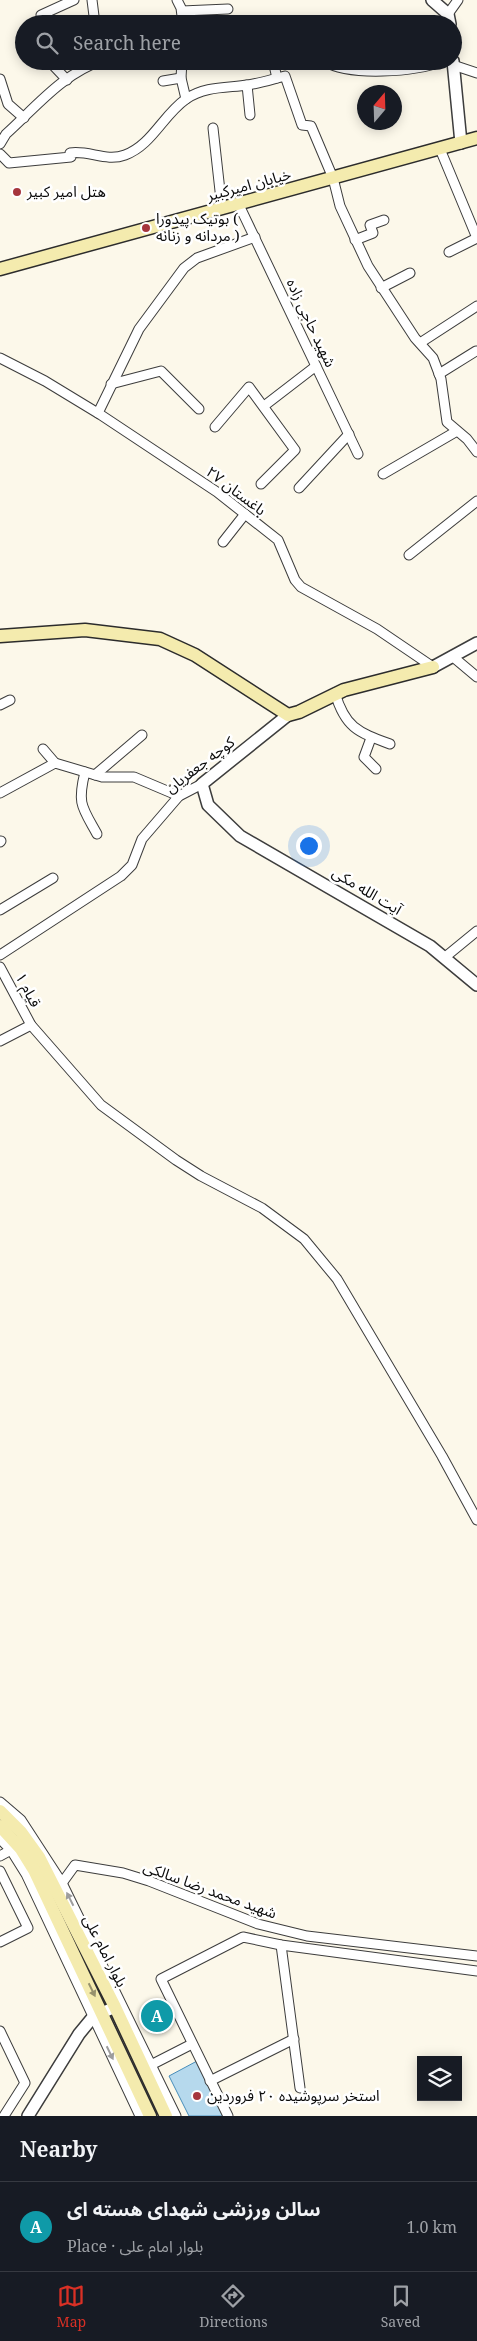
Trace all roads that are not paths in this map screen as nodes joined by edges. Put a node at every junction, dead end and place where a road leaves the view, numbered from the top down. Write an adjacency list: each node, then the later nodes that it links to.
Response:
1 (74, 0): 8 (street)
2 (92, 0): 9 (street)
3 (177, 0): 7 (street)
4 (432, 0): 11 (street)
5 (458, 0): 12 (street)
6 (228, 9): 7 (street)
7 (182, 12): 10 (street)
8 (41, 15)
9 (94, 15)
10 (182, 15)
11 (445, 15)
12 (451, 15)
13 (462, 67): 19 (street)
14 (58, 70): 23 (street)
15 (85, 70): 23 (street)
16 (181, 70): 20 (street)
17 (274, 70): 21 (street)
18 (451, 70): 31 (street)
19 (477, 73)
20 (181, 78): 24 (street); 26 (street)
21 (277, 78): 25 (street); 35 (street)
22 (0, 79): 28 (street)
23 (67, 80): 28 (street)
24 (162, 81)
25 (247, 85): 26 (street); 27 (street)
26 (186, 99): 34 (street)
27 (250, 115)
28 (24, 118): 32 (street)
29 (213, 128): 37 (street)
30 (477, 138): 31 (main road, خیابان امیرکبیر)
31 (461, 143): 33 (main road, خیابان امیرکبیر)
32 (0, 144)
33 (440, 149): 35 (main road, خیابان امیرکبیر); 40 (street)
34 (0, 154)
35 (333, 178): 36 (main road, خیابان امیرکبیر); 41 (street)
36 (240, 205): 37 (main road, خیابان امیرکبیر); 39 (street, شهید حاجی زاده)
37 (222, 209): 43 (main road, خیابان امیرکبیر)
38 (384, 220): 41 (street)
39 (255, 237): 50 (street, شهید حاجی زاده); 52 (street)
40 (477, 238): 42 (street)
41 (355, 240): 45 (street)
42 (449, 252)
43 (0, 269)
44 (410, 273): 45 (street)
45 (382, 288): 47 (street)
46 (477, 306): 47 (street)
47 (420, 343): 51 (street)
48 (476, 351): 51 (street)
49 (0, 358): 55 (street, باغستان ۲۷)
50 (316, 366): 53 (street); 58 (street, شهید حاجی زاده)
51 (439, 374): 57 (street)
52 (111, 384): 54 (street); 55 (street)
53 (264, 406): 56 (street); 62 (street)
54 (199, 409)
55 (98, 413): 65 (street, باغستان ۲۷)
56 (215, 427)
57 (457, 431): 59 (street); 61 (street)
58 (349, 434): 60 (street, شهید حاجی زاده); 63 (street)
59 (477, 452)
60 (358, 454)
61 (383, 474)
62 (261, 484)
63 (299, 488)
64 (477, 501): 67 (street)
65 (245, 514): 66 (street); 71 (street, باغستان ۲۷)
66 (223, 542)
67 (409, 555)
68 (0, 636): 76 (main road)
69 (477, 643): 70 (street)
70 (452, 656): 71 (street); 72 (street)
71 (433, 667): 73 (main road)
72 (477, 677)
73 (335, 693): 76 (main road); 78 (street)
74 (10, 700): 75 (street)
75 (0, 705)
76 (288, 715): 85 (street, کوچه جعفریان)
77 (142, 735): 84 (street)
78 (371, 738): 79 (street); 82 (street)
79 (390, 744)
80 (44, 749): 81 (street)
81 (55, 764): 83 (street); 86 (street)
82 (376, 769)
83 (85, 772): 84 (street); 88 (street)
84 (95, 775): 87 (street)
85 (202, 784): 87 (street, کوچه جعفریان); 93 (street, آیت الله مکی)
86 (0, 793)
87 (179, 796): 92 (street, کوچه جعفریان)
88 (97, 834)
89 (53, 878): 90 (street)
90 (0, 910)
91 (477, 931): 93 (street)
92 (0, 955)
93 (444, 958): 95 (street, آیت الله مکی)
94 (0, 967): 96 (street, قیام ۱)
95 (477, 985)
96 (31, 1026): 97 (street); 98 (street, قیام ۱)
97 (0, 1042)
98 (476, 1517)
99 (0, 1802): 106 (street)
100 (0, 1811): 111 (main road, بلوار امام علی)
101 (0, 1826): 111 (main road, بلوار امام علی, one-way to 111)
102 (0, 1839): 103 (street)
103 (11, 1850): 104 (street); 111 (street)
104 (0, 1856)
105 (0, 1870): 107 (street)
106 (62, 1883): 109 (street, شهید محمد رضا سالکی); 115 (street, one-way to 106)
107 (0, 1942)
108 (281, 1945): 110 (street); 113 (street); 114 (street)
109 (477, 1956)
110 (477, 1971)
111 (103, 2012): 115 (main road, بلوار امام علی); 119 (street); 120 (street, one-way to 120); 121 (main road, بلوار امام علی)
112 (0, 2031): 118 (street)
113 (294, 2040): 116 (street); 117 (street)
114 (192, 2044): 115 (street); 116 (street)
115 (148, 2066): 122 (main road, بلوار امام علی); 123 (street)
116 (210, 2081): 124 (street)
117 (300, 2088)
118 (4, 2116)
119 (28, 2116)
120 (140, 2116)
121 (150, 2116)
122 (166, 2116)
123 (176, 2116)
124 (228, 2116)

